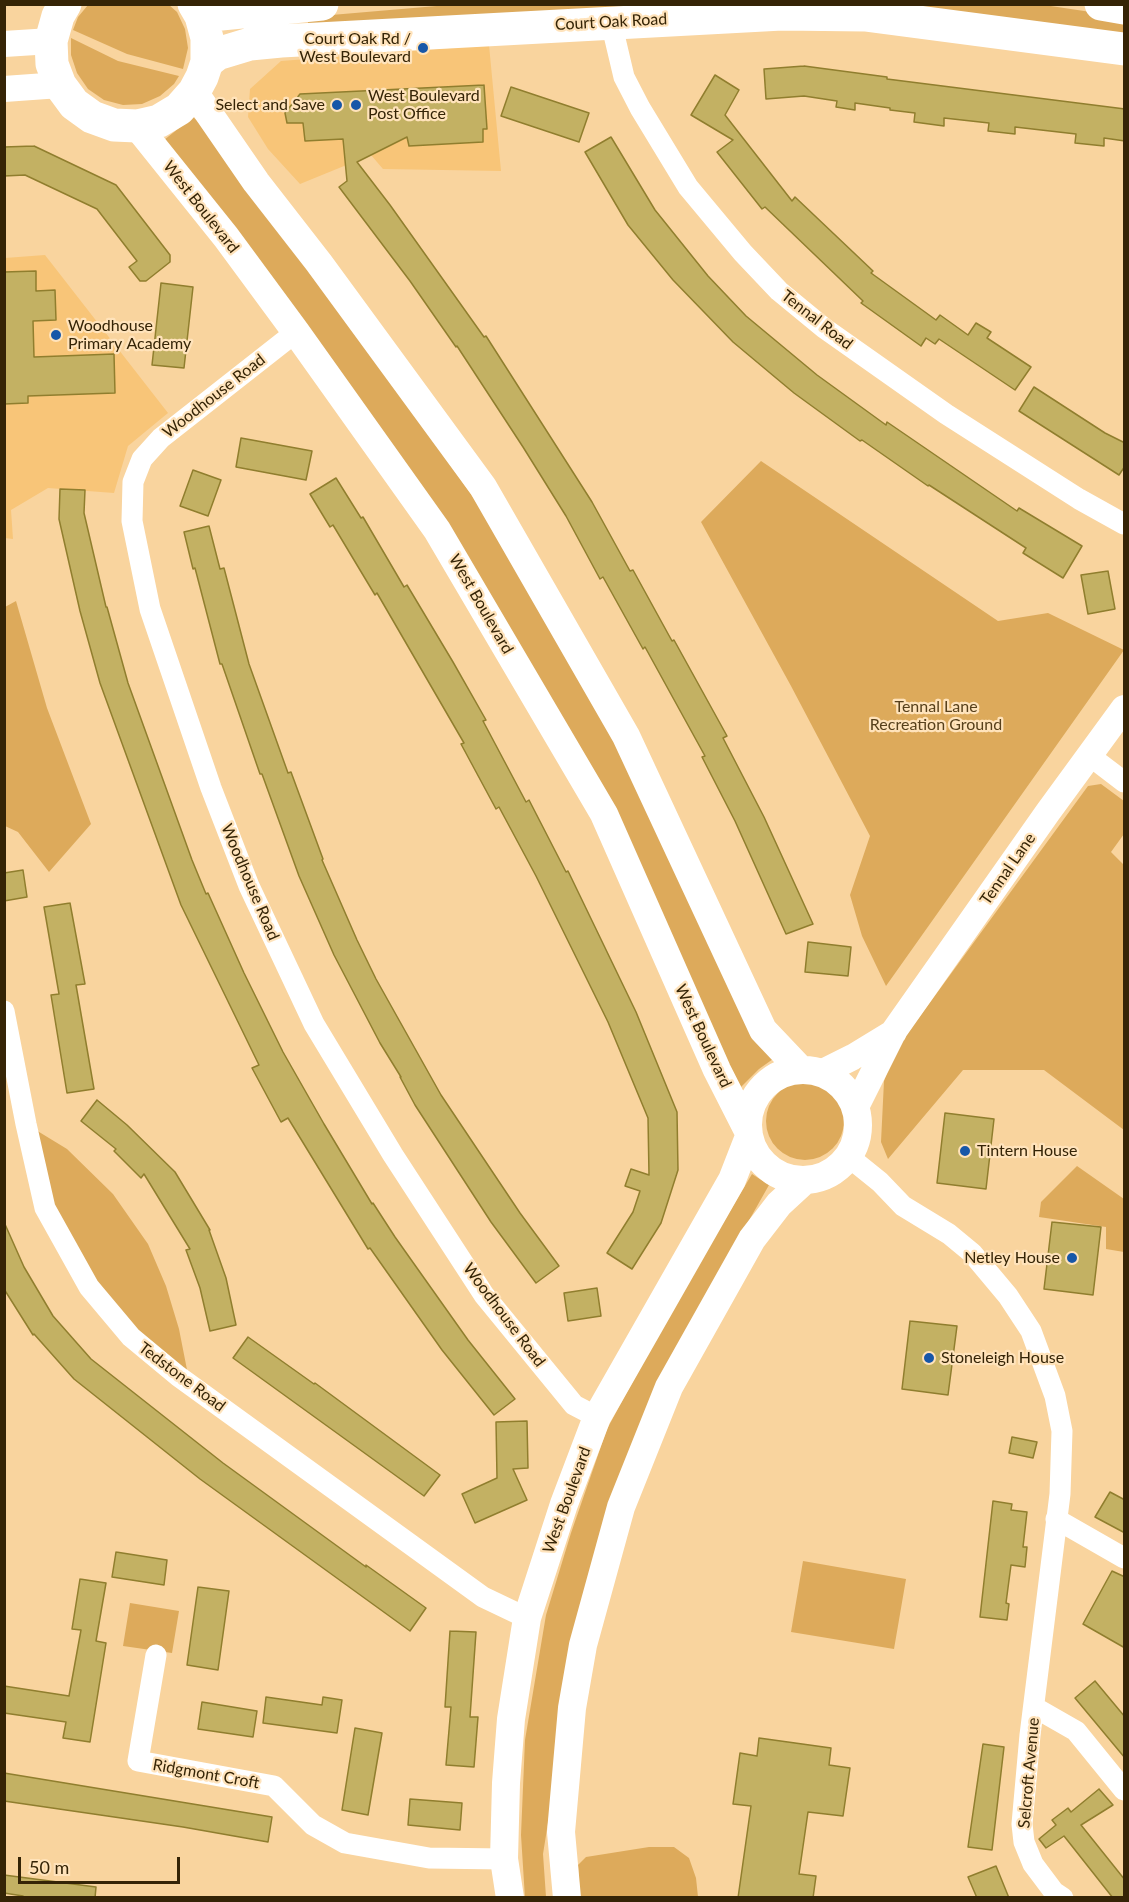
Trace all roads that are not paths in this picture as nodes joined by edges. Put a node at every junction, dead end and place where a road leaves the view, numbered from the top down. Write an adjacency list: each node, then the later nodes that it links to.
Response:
1 (65, 4): 8 (main road)
2 (322, 4): 6 (main road)
3 (1101, 4): 4 (main road)
4 (1125, 8)
5 (802, 9): 7 (main road, Court Oak Road); 10 (main road, Court Oak Road)
6 (197, 10): 11 (main road)
7 (611, 22): 11 (main road, Court Oak Road); 17 (street, Tennal Road)
8 (51, 41): 9 (street); 12 (main road)
9 (4, 44)
10 (1125, 49)
11 (207, 62): 14 (main road)
12 (60, 85): 13 (street); 15 (main road)
13 (4, 89)
14 (194, 92): 15 (main road); 23 (main road)
15 (137, 126): 16 (main road, West Boulevard)
16 (296, 332): 25 (main road, West Boulevard); 28 (street, Woodhouse Road)
17 (1125, 524)
18 (1125, 708): 19 (street, Tennal Lane)
19 (1090, 756): 20 (street); 22 (street, Tennal Lane)
20 (1125, 782)
21 (4, 1011): 31 (street, Tedstone Road)
22 (894, 1031): 23 (street, Tennal Lane); 24 (street, Tennal Lane)
23 (811, 1071): 24 (main road); 25 (main road)
24 (856, 1107): 26 (main road)
25 (748, 1134): 27 (main road); 28 (main road, West Boulevard)
26 (849, 1157): 27 (main road); 29 (street, Selcroft Avenue)
27 (804, 1181): 35 (main road)
28 (597, 1418): 31 (main road, West Boulevard)
29 (1056, 1519): 30 (street); 33 (street, Selcroft Avenue)
30 (1125, 1558)
31 (527, 1618): 36 (main road, West Boulevard)
32 (156, 1655): 36 (street, Ridgmont Croft)
33 (1034, 1707): 34 (street, Selcroft Avenue); 40 (street, Selcroft Avenue)
34 (1125, 1790)
35 (561, 1832): 38 (main road); 39 (main road)
36 (504, 1859): 37 (main road, West Boulevard)
37 (510, 1898)
38 (554, 1898)
39 (567, 1898)
40 (1063, 1898)

